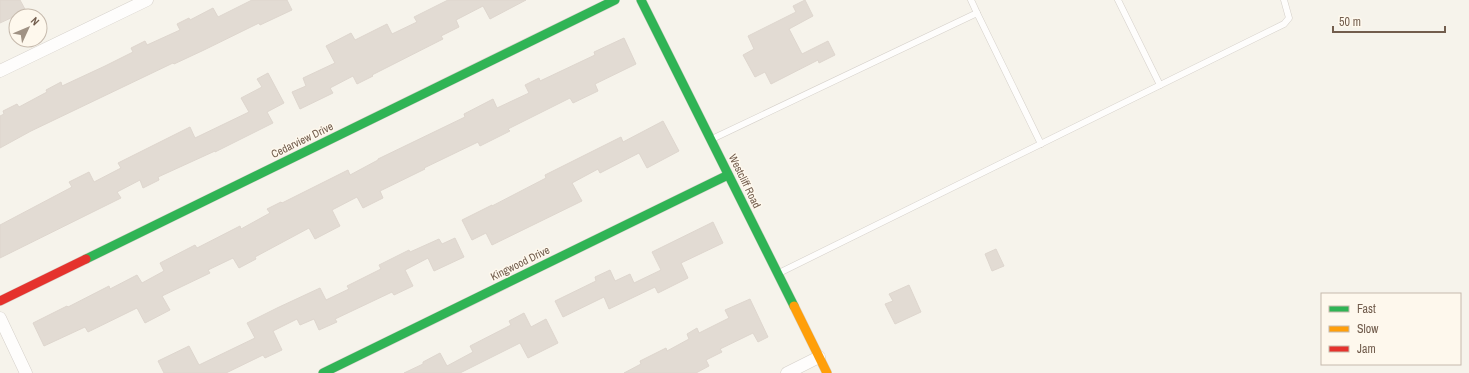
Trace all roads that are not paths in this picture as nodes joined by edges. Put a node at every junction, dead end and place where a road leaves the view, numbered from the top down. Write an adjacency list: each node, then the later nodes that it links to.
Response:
1 (147, 0): 8 (street)
2 (615, 0): 14 (street, Cedarview Drive)
3 (641, 0): 10 (street, Westcliff Road)
4 (971, 0): 7 (lane)
5 (1118, 0): 9 (lane)
6 (1284, 0): 9 (lane)
7 (977, 13): 10 (lane); 11 (lane)
8 (0, 71)
9 (1160, 85): 11 (lane)
10 (711, 140): 12 (street, Westcliff Road)
11 (1041, 144): 13 (lane)
12 (728, 175): 13 (street, Westcliff Road); 18 (street, Kingwood Drive)
13 (777, 274): 16 (street, Westcliff Road)
14 (0, 301)
15 (0, 318): 17 (street)
16 (819, 357): 19 (street); 20 (street, Westcliff Road)
17 (26, 373)
18 (323, 373)
19 (787, 373)
20 (827, 373)

